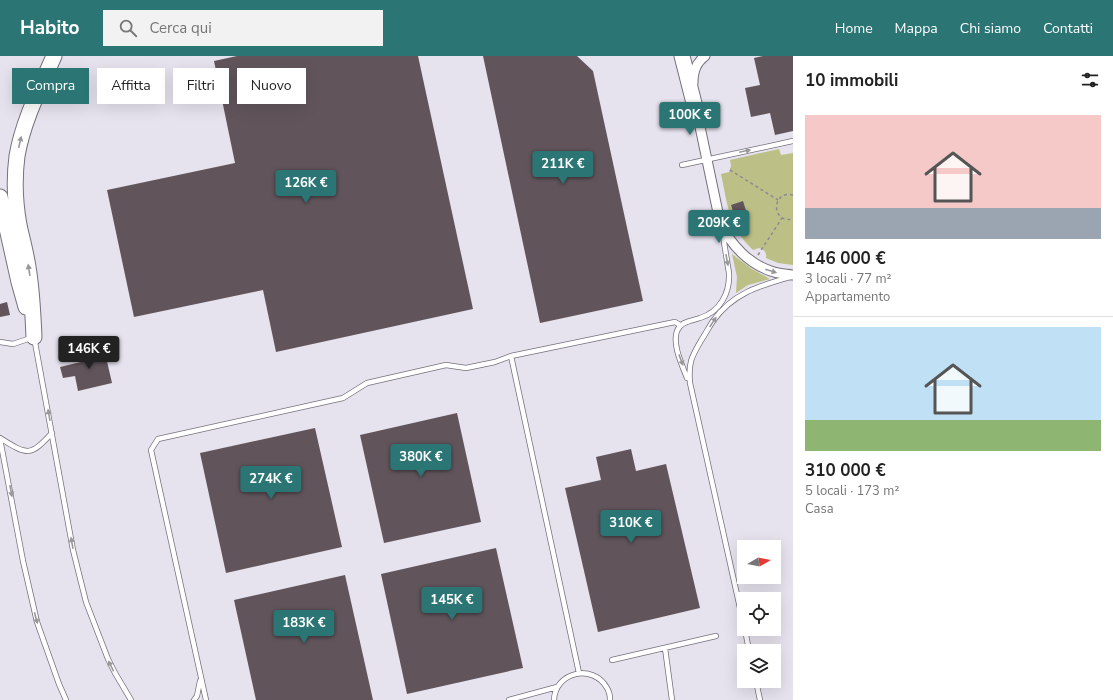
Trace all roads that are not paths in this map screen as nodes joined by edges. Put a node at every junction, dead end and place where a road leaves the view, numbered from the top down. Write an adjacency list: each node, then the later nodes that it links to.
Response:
1 (54, 56): 12 (highway, one-way to 1)
2 (682, 56): 4 (highway)
3 (705, 56): 4 (street)
4 (695, 107): 6 (street)
5 (793, 141): 6 (lane, one-way to 5)
6 (707, 160): 7 (lane); 9 (street)
7 (682, 165)
8 (0, 197): 12 (highway)
9 (720, 222): 10 (street, one-way to 10); 11 (lane, one-way to 11)
10 (793, 275): 15 (lane, one-way to 10)
11 (680, 326): 14 (lane); 15 (lane, one-way to 15)
12 (34, 337): 13 (lane); 16 (lane, one-way to 12)
13 (0, 342)
14 (511, 356): 22 (lane); 23 (lane)
15 (690, 383): 18 (lane)
16 (52, 433): 17 (lane); 27 (lane, one-way to 16)
17 (0, 439): 26 (lane, one-way to 26)
18 (737, 596)
19 (716, 636): 20 (lane)
20 (665, 648): 21 (lane); 33 (lane)
21 (612, 660)
22 (579, 673): 24 (lane); 32 (lane)
23 (200, 677): 28 (lane); 29 (lane)
24 (557, 687): 30 (lane); 31 (lane)
25 (757, 688): 34 (lane)
26 (66, 700)
27 (131, 700)
28 (194, 700)
29 (206, 700)
30 (509, 700)
31 (554, 700)
32 (610, 700)
33 (672, 700)
34 (760, 700)

